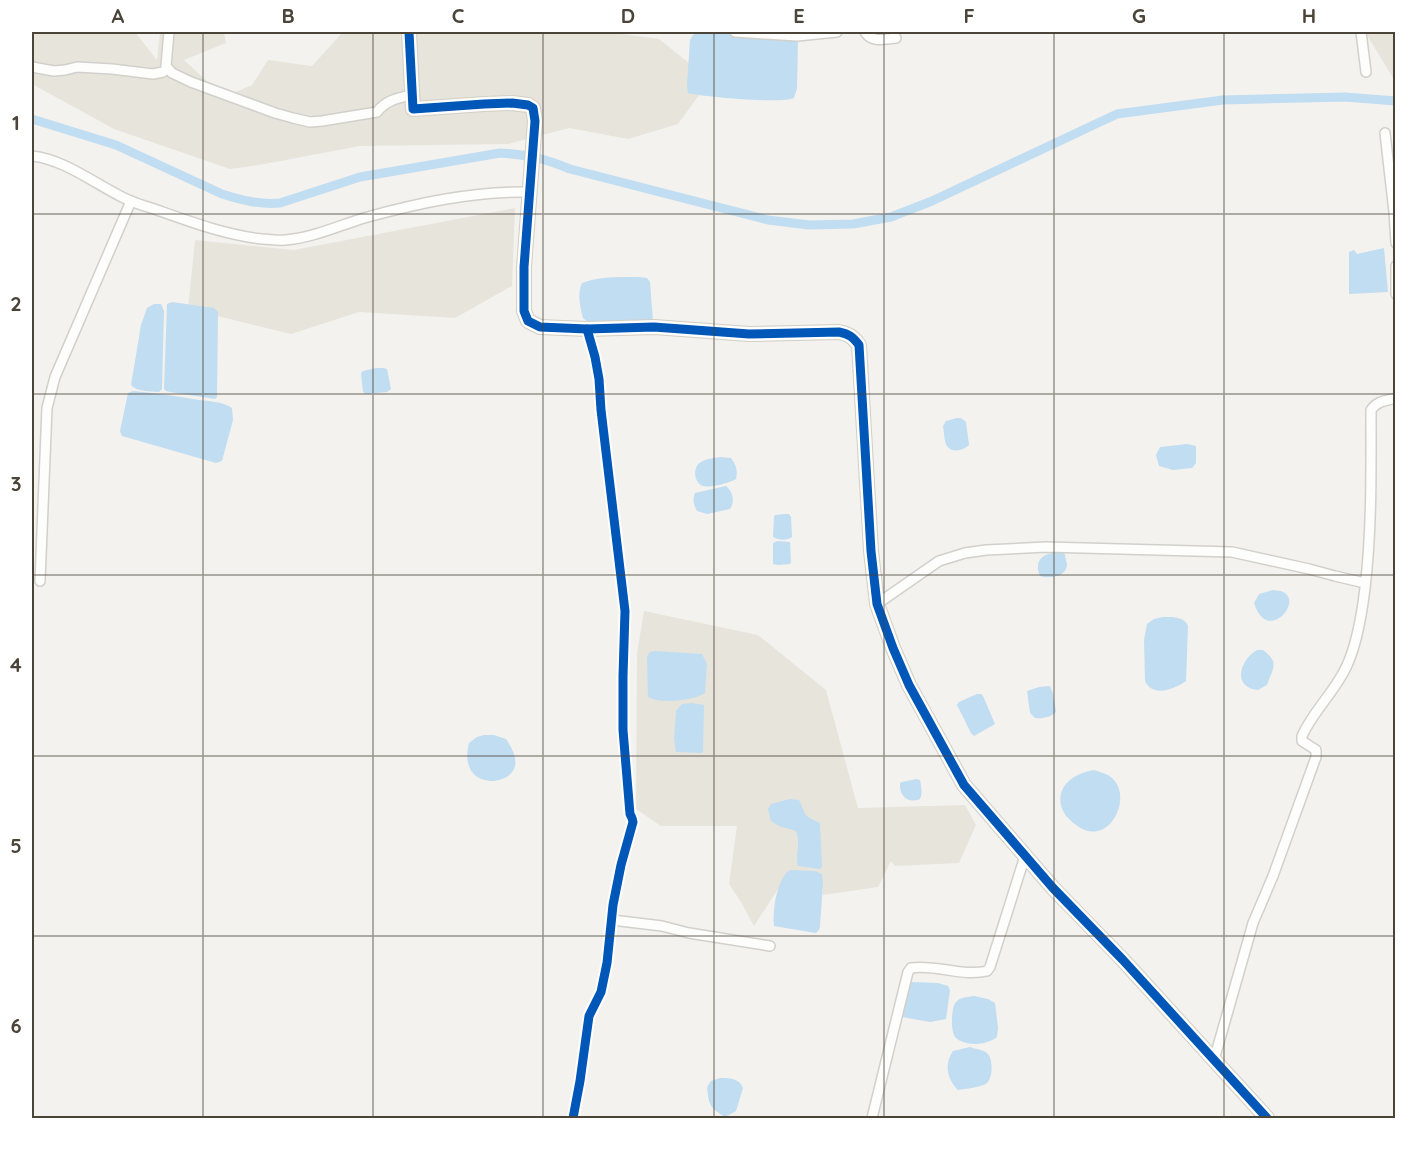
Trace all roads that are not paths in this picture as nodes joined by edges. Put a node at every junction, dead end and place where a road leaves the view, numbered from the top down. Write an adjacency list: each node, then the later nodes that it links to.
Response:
1 (169, 32): 9 (street)
2 (409, 32): 11 (street)
3 (735, 32): 4 (street)
4 (837, 32)
5 (866, 32): 7 (street)
6 (1361, 32): 10 (street)
7 (896, 38)
8 (32, 67): 9 (street)
9 (167, 68): 11 (street)
10 (1366, 72)
11 (412, 95): 14 (street)
12 (1385, 134): 16 (street)
13 (32, 156): 15 (street)
14 (530, 188): 15 (street); 19 (street)
15 (131, 201): 21 (street)
16 (1395, 243)
17 (1395, 266): 18 (street)
18 (1395, 294)
19 (587, 329): 23 (street); 25 (street)
20 (1395, 398): 22 (street)
21 (40, 581)
22 (1365, 583): 23 (street); 27 (street)
23 (877, 604): 24 (street)
24 (1025, 856): 27 (street); 29 (street)
25 (612, 920): 26 (street); 28 (street)
26 (770, 946)
27 (1214, 1060): 30 (street)
28 (573, 1119)
29 (872, 1119)
30 (1268, 1119)

